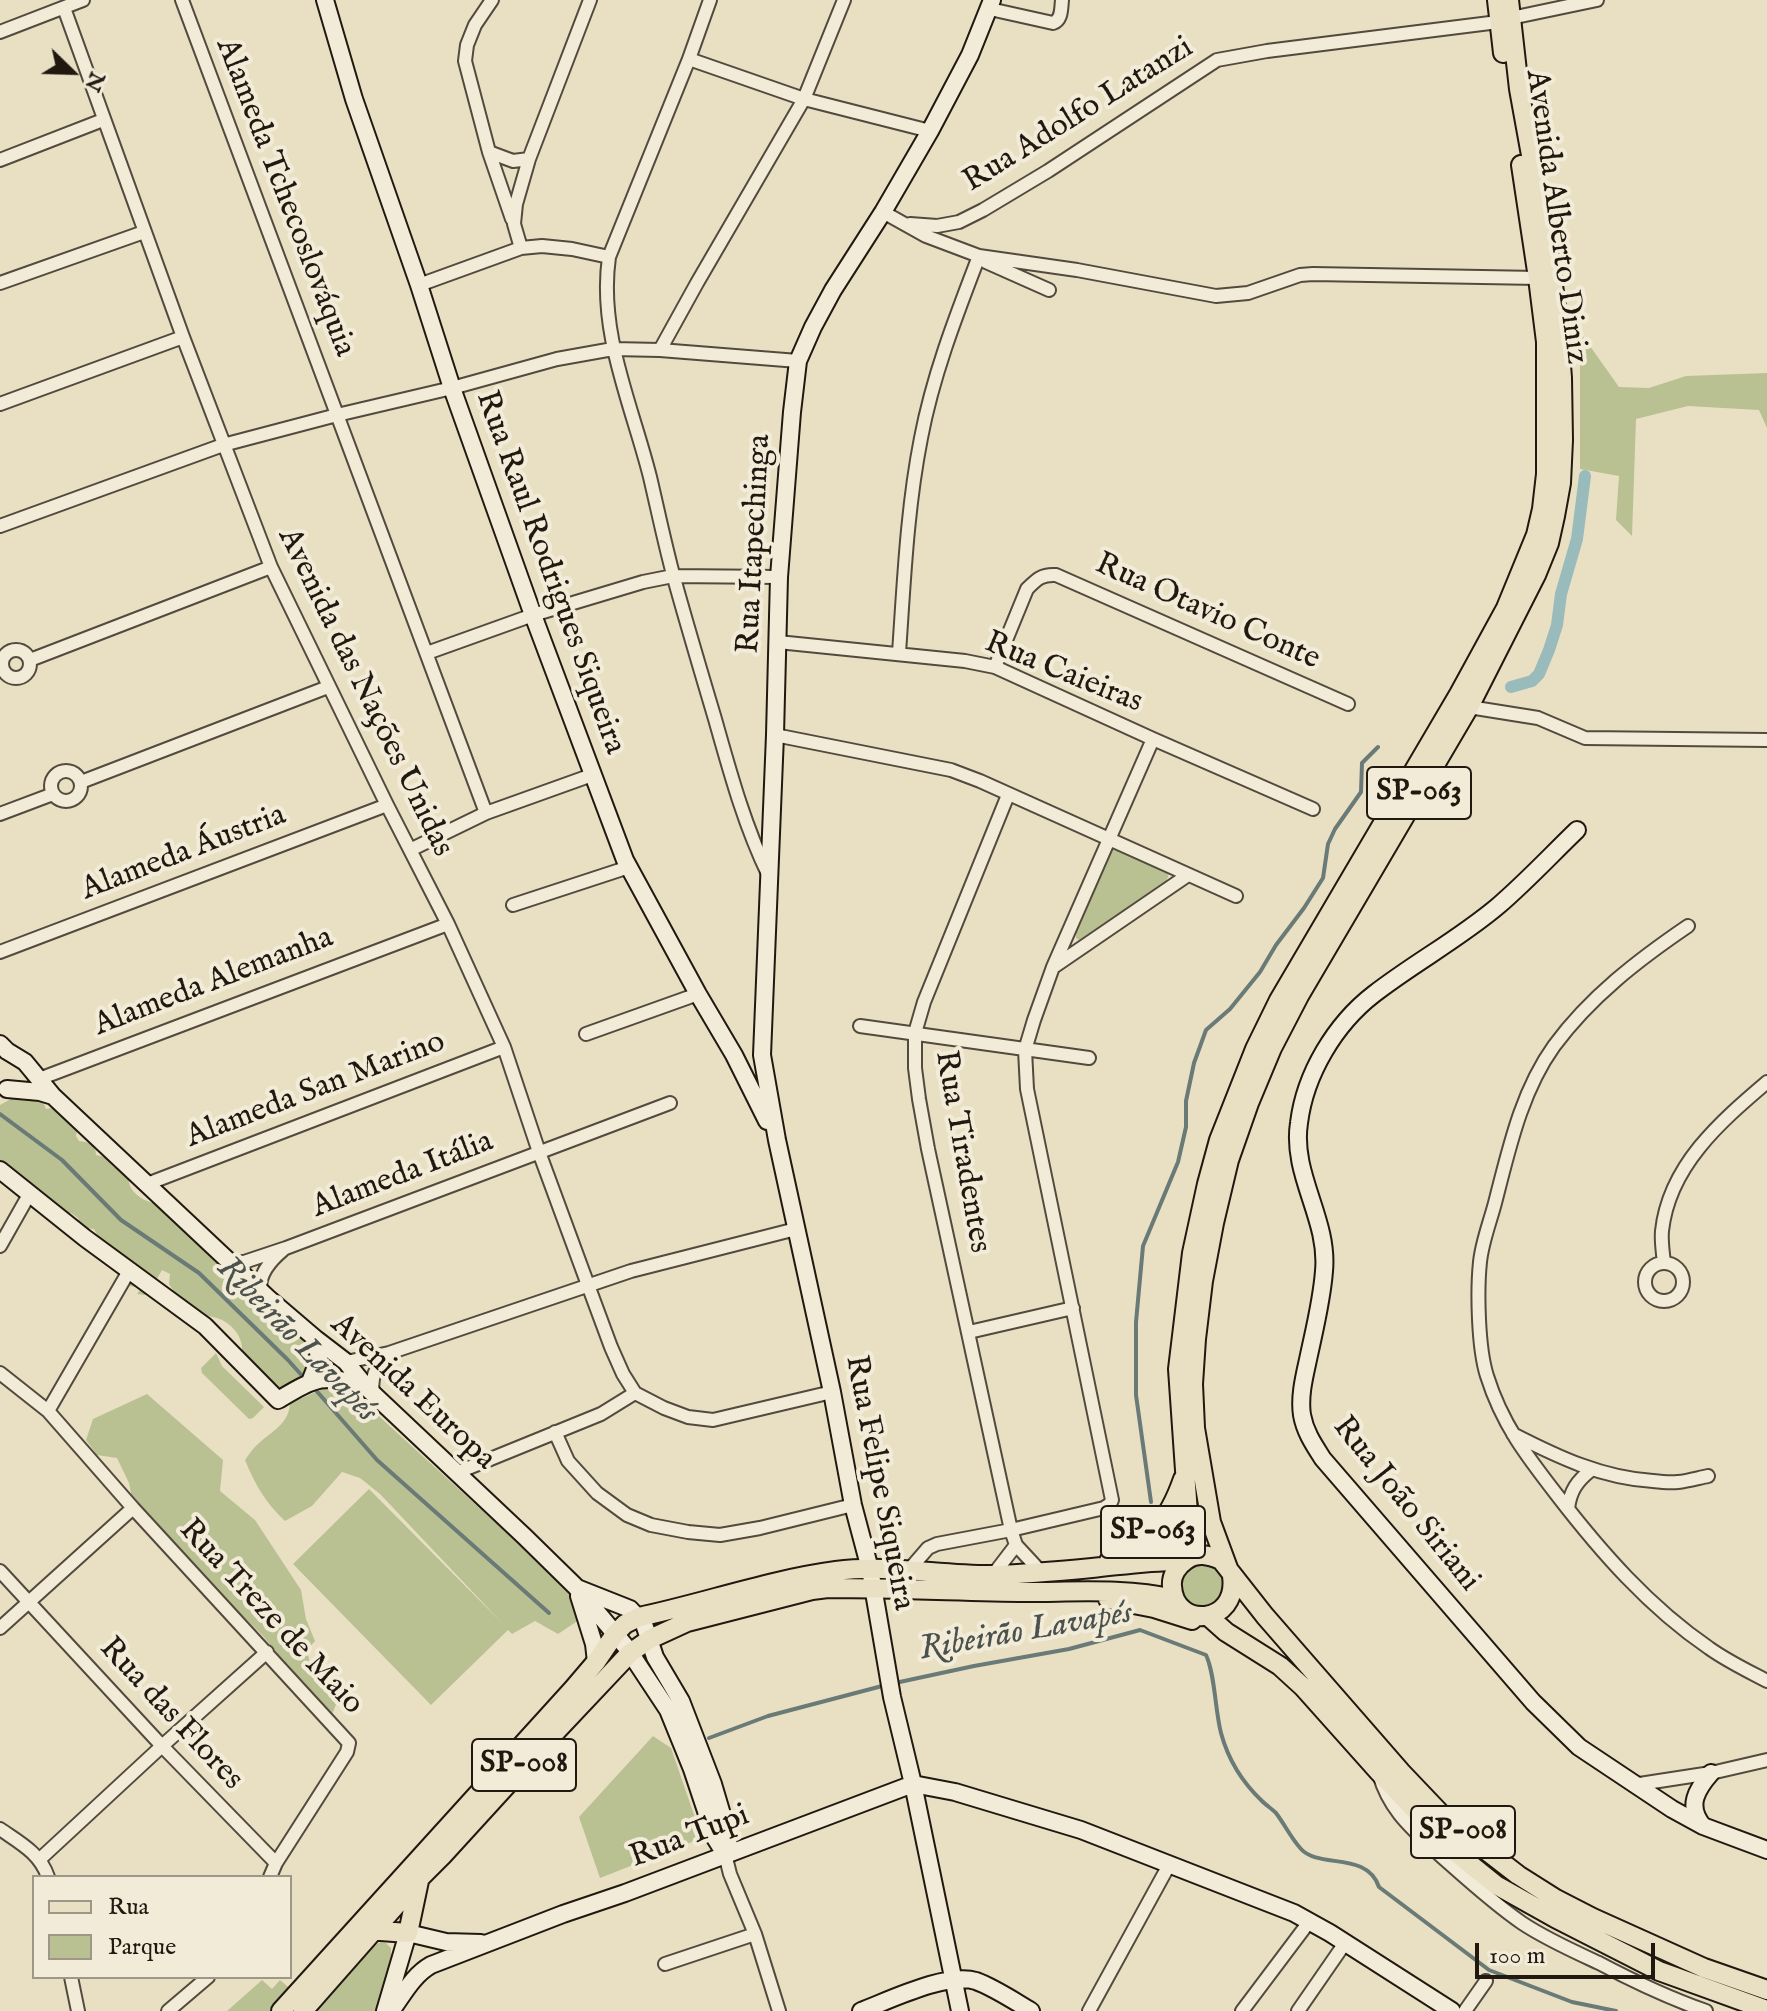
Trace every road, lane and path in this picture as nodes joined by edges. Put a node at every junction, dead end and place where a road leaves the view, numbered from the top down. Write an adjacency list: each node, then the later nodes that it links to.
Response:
1 (83, 0): 12 (street)
2 (182, 0): 39 (street, Alameda Tchecoslováquia)
3 (325, 0): 31 (street, Rua Raul Rodrigues Siqueira)
4 (492, 0): 19 (street)
5 (590, 0): 20 (street)
6 (710, 0): 15 (street)
7 (844, 0): 16 (street)
8 (1062, 0): 11 (street)
9 (1497, 0): 13 (main road, Avenida Alberto Diniz / SP-063)
10 (1597, 0): 13 (street)
11 (991, 4): 18 (street, Rua Itapechinga)
12 (64, 8): 14 (street); 17 (street, Avenida das Nações Unidas)
13 (1506, 13): 23 (street, Rua Adolfo Latanzi); 29 (main road, Avenida Alberto Diniz / SP-063); 54 (main road, Avenida Alberto Diniz / SP-063)
14 (0, 32)
15 (689, 59): 16 (street); 28 (street)
16 (804, 99): 18 (street); 35 (street)
17 (103, 120): 21 (street); 25 (street, Avenida das Nações Unidas)
18 (930, 131): 22 (street, Rua Itapechinga)
19 (489, 152): 20 (street); 24 (street)
20 (529, 159): 24 (street)
21 (0, 160)
22 (883, 212): 23 (street, Rua Adolfo Latanzi); 36 (street, Rua Itapechinga)
23 (903, 223): 27 (street)
24 (514, 224): 26 (street)
25 (144, 232): 30 (street); 33 (street, Avenida das Nações Unidas)
26 (521, 248): 28 (street); 31 (street)
27 (979, 256): 29 (street); 32 (street); 48 (street)
28 (609, 257): 34 (street)
29 (1538, 278): 119 (main road, Avenida Alberto Diniz / SP-063)
30 (0, 283)
31 (419, 285): 37 (street, Rua Raul Rodrigues Siqueira)
32 (1049, 290)
33 (183, 337): 38 (street); 40 (street, Avenida das Nações Unidas)
34 (613, 349): 35 (street); 37 (street); 43 (street)
35 (660, 350): 36 (street)
36 (798, 361): 44 (street, Rua Itapechinga)
37 (452, 388): 39 (street); 45 (street, Rua Raul Rodrigues Siqueira)
38 (0, 404)
39 (337, 415): 40 (street); 47 (street, Alameda Tchecoslováquia)
40 (223, 445): 41 (street); 42 (street, Avenida das Nações Unidas)
41 (0, 526)
42 (271, 567): 49 (street); 52 (street, Avenida das Nações Unidas)
43 (673, 576): 44 (street); 45 (street); 71 (street)
44 (779, 577): 46 (street, Rua Itapechinga)
45 (533, 615): 47 (street); 58 (street, Rua Raul Rodrigues Siqueira)
46 (778, 642): 48 (street, Rua Caieiras); 55 (street, Rua Itapechinga)
47 (427, 653): 64 (street, Alameda Tchecoslováquia)
48 (899, 653): 50 (street, Rua Caieiras)
49 (30, 660): 51 (street); 51 (street)
50 (995, 667): 53 (street, Rua Otavio Conte); 56 (street, Rua Caieiras)
51 (1, 670)
52 (328, 687): 59 (street); 62 (street, Avenida das Nações Unidas)
53 (1348, 704)
54 (1469, 707): 57 (street); 134 (main road, Avenida Alberto Diniz / SP-063)
55 (775, 735): 61 (street); 71 (street, Rua Itapechinga)
56 (1153, 739): 63 (street, Rua Caieiras); 67 (street)
57 (1767, 740)
58 (592, 775): 64 (street); 69 (street, Rua Raul Rodrigues Siqueira)
59 (81, 782): 60 (street); 60 (street)
60 (53, 794): 65 (street)
61 (1008, 795): 67 (street); 80 (street, Rua Tiradentes)
62 (387, 805): 68 (street, Avenida das Nações Unidas); 76 (street, Alameda Áustria)
63 (1313, 809)
64 (486, 813): 68 (street)
65 (0, 814)
66 (1577, 830): 156 (street, Rua João Siriani)
67 (1108, 840): 70 (street); 77 (street)
68 (410, 850): 74 (street, Avenida das Nações Unidas)
69 (629, 867): 73 (street); 78 (street, Rua Raul Rodrigues Siqueira)
70 (1188, 875): 72 (street); 77 (street)
71 (769, 877): 86 (street, Rua Itapechinga)
72 (1236, 896)
73 (513, 905)
74 (448, 924): 82 (street, Avenida das Nações Unidas); 88 (street, Alameda Alemanha)
75 (1688, 926): 118 (street)
76 (0, 952)
77 (1053, 967): 84 (street)
78 (698, 994): 81 (street); 85 (street, Rua Raul Rodrigues Siqueira)
79 (860, 1026): 80 (street)
80 (915, 1033): 84 (street); 107 (street, Rua Tiradentes)
81 (586, 1034)
82 (504, 1047): 94 (street, Avenida das Nações Unidas); 96 (street, Alameda San Marino)
83 (4, 1048): 88 (street, Avenida Europa); 90 (street)
84 (1025, 1050): 87 (street); 106 (street)
85 (734, 1055): 86 (street); 93 (street, Rua Raul Rodrigues Siqueira)
86 (762, 1055): 93 (street, Rua Itapechinga)
87 (1089, 1058)
88 (39, 1079): 90 (street, Alameda Alemanha); 91 (street, Avenida Europa)
89 (1767, 1082): 102 (street)
90 (4, 1091): 91 (street)
91 (53, 1096): 96 (street, Avenida Europa)
92 (670, 1103): 94 (street, Alameda Itália)
93 (777, 1140): 98 (street, Rua Felipe Siqueira)
94 (539, 1152): 100 (street, Alameda Itália); 104 (street, Avenida das Nações Unidas)
95 (0, 1170): 97 (street)
96 (147, 1184): 101 (street, Avenida Europa)
97 (30, 1193): 99 (street); 103 (street)
98 (796, 1229): 104 (street); 114 (street, Rua Felipe Siqueira)
99 (0, 1246)
100 (286, 1248): 101 (street, Alameda Itália); 105 (street, Alameda Itália)
101 (231, 1262): 105 (street, Avenida Europa)
102 (1664, 1263)
103 (129, 1271): 112 (street); 116 (street)
104 (588, 1285): 109 (street); 115 (street, Avenida das Nações Unidas)
105 (260, 1290): 108 (street, Avenida Europa)
106 (1073, 1308): 107 (street); 126 (street)
107 (969, 1332): 126 (street, Rua Tiradentes)
108 (316, 1339): 110 (street, Avenida Europa); 112 (street)
109 (389, 1353): 110 (street); 113 (street)
110 (346, 1362): 113 (street, Avenida Europa)
111 (0, 1373): 116 (street, Rua Treze de Maio)
112 (310, 1382): 113 (street)
113 (371, 1391): 121 (street, Avenida Europa)
114 (832, 1392): 115 (street); 123 (street, Rua Felipe Siqueira)
115 (635, 1393): 117 (street)
116 (48, 1411): 124 (street, Rua Treze de Maio)
117 (555, 1432): 121 (street); 123 (street)
118 (1511, 1434): 120 (street); 125 (street)
119 (1186, 1469): 128 (main road, Avenida Alberto Diniz / SP-063); 129 (main road, SP-063)
120 (1591, 1470): 122 (street); 125 (street)
121 (456, 1473): 136 (street, Avenida Europa)
122 (1708, 1476)
123 (853, 1505): 130 (street, Rua Felipe Siqueira)
124 (133, 1508): 140 (street); 147 (street, Rua Treze de Maio)
125 (1568, 1509): 150 (street)
126 (1011, 1530): 127 (street, Rua Tiradentes); 131 (street)
127 (1016, 1545): 133 (street); 135 (street)
128 (1187, 1559): 129 (main road, SP-008); 134 (main road, SP-008); 139 (main road)
129 (1091, 1568): 133 (main road, SP-008)
130 (870, 1569): 131 (main road, SP-008); 137 (street, Rua Felipe Siqueira); 142 (main road, SP-008)
131 (909, 1570): 135 (main road, SP-008)
132 (0, 1571): 140 (street, Rua das Flores)
133 (1041, 1572): 135 (main road, SP-008)
134 (1230, 1572): 141 (main road); 179 (main road, SP-008)
135 (993, 1575)
136 (576, 1587): 142 (street, Avenida Europa); 145 (street, Avenida Europa); 149 (street, Avenida Europa)
137 (872, 1590): 138 (main road, SP-008); 146 (main road, SP-008); 155 (street, Rua Felipe Siqueira)
138 (1078, 1592): 139 (main road, SP-008); 144 (main road)
139 (1174, 1599): 141 (main road, SP-008)
140 (28, 1601): 143 (street); 151 (street, Rua das Flores)
141 (1208, 1616): 144 (main road, SP-008)
142 (639, 1617): 145 (main road, SP-008); 146 (street)
143 (0, 1628)
144 (1226, 1632): 153 (main road, SP-008)
145 (615, 1634): 148 (street, Avenida Europa); 149 (main road, SP-008)
146 (650, 1639): 148 (main road, SP-008); 160 (street)
147 (267, 1652): 151 (street); 163 (street, Rua Treze de Maio)
148 (630, 1653): 160 (street, Avenida Europa); 167 (main road, SP-008)
149 (596, 1662): 169 (main road, SP-008)
150 (1767, 1681)
151 (162, 1746): 161 (street); 163 (street, Rua das Flores)
152 (1767, 1760): 154 (street)
153 (1378, 1771): 180 (main road, SP-008); 196 (street)
154 (1711, 1773): 156 (street); 157 (street)
155 (913, 1784): 160 (street, Rua Tupi); 164 (street); 177 (street, Rua Felipe Siqueira)
156 (1633, 1785): 157 (street, Rua João Siriani)
157 (1703, 1826): 159 (street, Rua João Siriani)
158 (0, 1829): 161 (street)
159 (1761, 1848): 162 (street)
160 (725, 1854): 171 (street); 172 (street, Rua Tupi)
161 (40, 1859): 165 (street)
162 (1767, 1861)
163 (276, 1863): 166 (street, Rua Treze de Maio)
164 (1169, 1865): 168 (street); 191 (street)
165 (47, 1875)
166 (271, 1875)
167 (420, 1878): 169 (main road, SP-008); 170 (main road)
168 (1309, 1922): 173 (street); 192 (street)
169 (365, 1930): 170 (main road); 183 (main road, SP-008); 184 (main road, SP-008)
170 (408, 1933): 172 (street, Rua Tupi); 185 (street)
171 (755, 1934): 174 (street); 187 (street)
172 (486, 1943): 186 (street, Rua Tupi)
173 (1345, 1943): 193 (street); 194 (street)
174 (665, 1964)
175 (71, 1979): 181 (street)
176 (206, 1979): 182 (street)
177 (953, 1979): 188 (street); 189 (street, Rua Felipe Siqueira); 190 (street)
178 (1486, 1981): 195 (street)
179 (1767, 1990)
180 (1767, 2010)
181 (78, 2011)
182 (168, 2011)
183 (281, 2011)
184 (303, 2011)
185 (385, 2011)
186 (391, 2011)
187 (779, 2011)
188 (861, 2011)
189 (960, 2011)
190 (1031, 2011)
191 (1089, 2011)
192 (1242, 2011)
193 (1298, 2011)
194 (1452, 2011)
195 (1465, 2011)
196 (1706, 2011)

